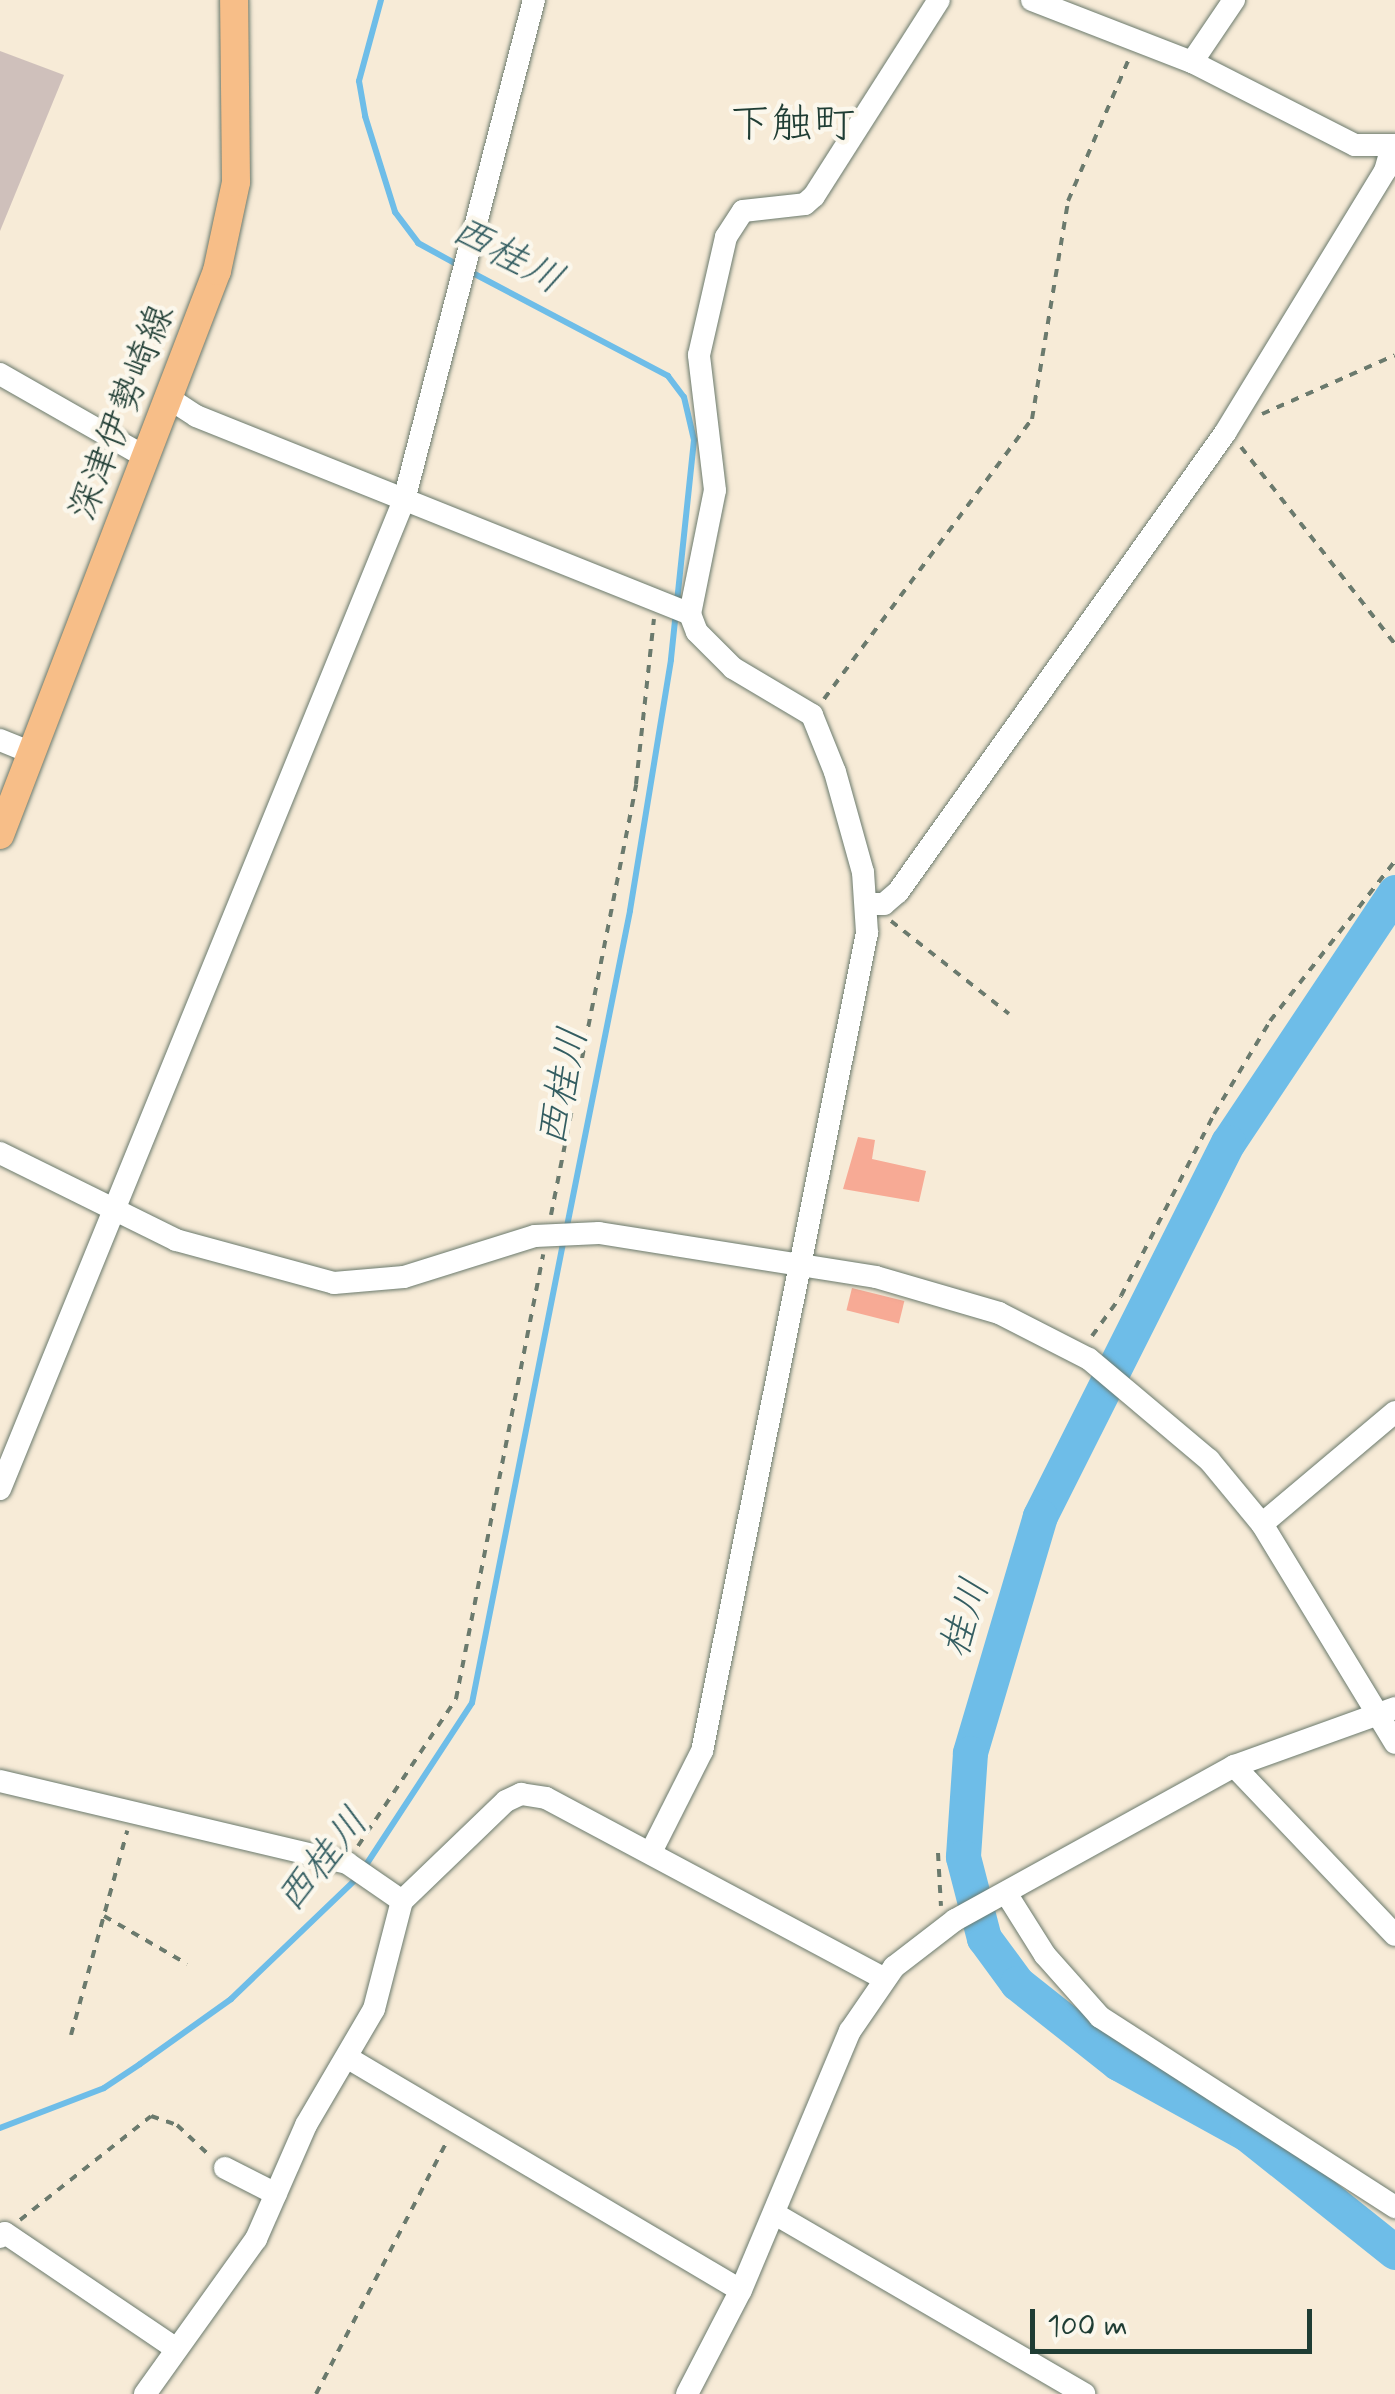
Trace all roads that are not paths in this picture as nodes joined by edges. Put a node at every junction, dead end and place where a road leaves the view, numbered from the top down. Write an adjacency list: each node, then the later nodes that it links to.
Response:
1 (234, 0): 9 (main road, 深津伊勢崎線)
2 (534, 0): 11 (street)
3 (939, 0): 12 (street)
4 (1032, 0): 6 (street)
5 (1234, 0): 6 (street)
6 (1192, 62): 7 (street)
7 (1393, 146): 16 (street)
8 (0, 374): 10 (street)
9 (170, 399): 10 (main road, 深津伊勢崎線); 11 (street)
10 (147, 458): 14 (main road, 深津伊勢崎線)
11 (404, 500): 12 (street); 18 (street)
12 (675, 608): 16 (street)
13 (0, 740): 14 (street)
14 (32, 754): 15 (main road, 深津伊勢崎線)
15 (0, 835)
16 (870, 904): 19 (street)
17 (0, 1153): 18 (street)
18 (113, 1212): 19 (street); 21 (street)
19 (799, 1263): 22 (street); 27 (street)
20 (1395, 1412): 22 (street)
21 (0, 1488)
22 (1262, 1524): 23 (street)
23 (1387, 1711): 24 (street); 25 (street)
24 (1395, 1743)
25 (1234, 1766): 28 (street); 30 (street)
26 (0, 1780): 29 (street)
27 (652, 1852): 29 (street); 31 (street)
28 (1002, 1895): 31 (street); 35 (street)
29 (402, 1902): 32 (street)
30 (1395, 1934)
31 (883, 1978): 36 (street)
32 (348, 2058): 34 (street); 38 (street)
33 (225, 2168): 34 (street)
34 (276, 2194): 39 (street)
35 (1395, 2207)
36 (775, 2214): 38 (street); 40 (street)
37 (3, 2235): 39 (street)
38 (741, 2290): 42 (street)
39 (176, 2348): 41 (street)
40 (1049, 2385): 43 (street)
41 (145, 2394)
42 (688, 2394)
43 (1084, 2394)

